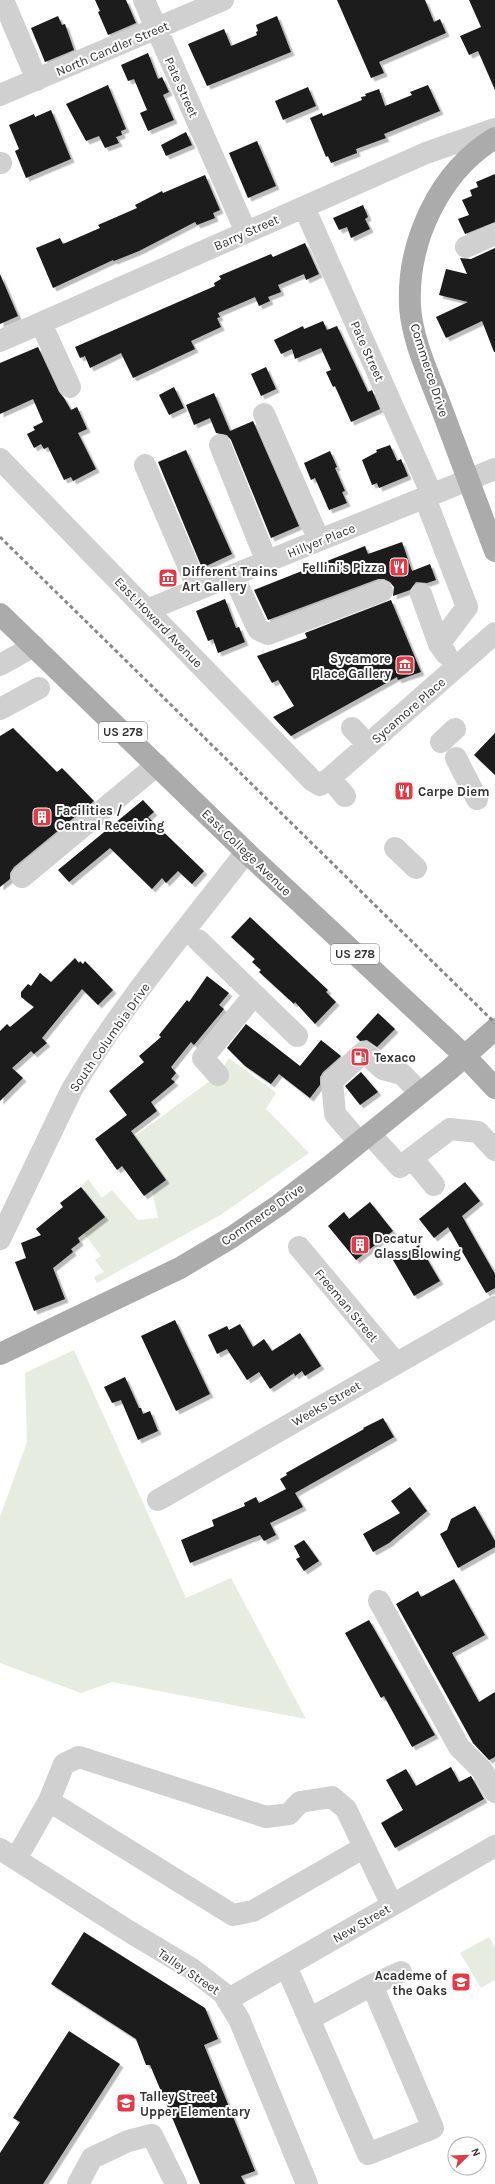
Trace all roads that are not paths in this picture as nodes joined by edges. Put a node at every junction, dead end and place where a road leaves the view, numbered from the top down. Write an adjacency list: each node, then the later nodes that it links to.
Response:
1 (4, 0): 5 (street)
2 (144, 0): 4 (street, Pate Street)
3 (224, 0): 4 (street, North Candler Street)
4 (157, 29): 5 (street, North Candler Street); 10 (street, Pate Street)
5 (37, 80): 6 (street, North Candler Street)
6 (0, 95)
7 (495, 129): 9 (street, Barry Street)
8 (495, 138): 21 (main road, Commerce Drive)
9 (304, 207): 10 (street, Barry Street); 22 (street, Pate Street)
10 (246, 232): 13 (street, Barry Street)
11 (495, 234): 12 (street)
12 (466, 247)
13 (41, 323): 14 (street, Barry Street); 15 (street)
14 (0, 341)
15 (70, 387)
16 (264, 414): 23 (street)
17 (220, 445): 25 (street)
18 (0, 459): 30 (street, East Howard Avenue)
19 (145, 465): 27 (street)
20 (495, 469): 21 (street, Hillyer Place)
21 (468, 480): 22 (street, Hillyer Place); 24 (main road, Commerce Drive)
22 (429, 496): 23 (street, Hillyer Place); 33 (street, Pate Street)
23 (319, 540): 25 (street, Hillyer Place)
24 (495, 551)
25 (267, 562): 26 (street, Hillyer Place)
26 (233, 575): 27 (street, Hillyer Place); 28 (street)
27 (198, 589): 30 (street, Hillyer Place)
28 (382, 591)
29 (421, 594): 33 (street)
30 (147, 610): 43 (street, East Howard Avenue)
31 (0, 614): 34 (main road, East College Avenue / US 278)
32 (495, 633): 36 (street, Sycamore Place)
33 (439, 644): 36 (street)
34 (34, 646): 35 (street); 42 (main road, East College Avenue / US 278)
35 (0, 665)
36 (457, 667): 40 (street, Sycamore Place)
37 (39, 688): 38 (street)
38 (0, 709)
39 (352, 728): 40 (street)
40 (368, 745): 43 (street, Sycamore Place)
41 (456, 758): 45 (street)
42 (157, 765): 47 (main road, East College Avenue / US 278); 49 (street)
43 (325, 782): 44 (street, East Howard Avenue)
44 (346, 796)
45 (477, 799)
46 (395, 848): 48 (street)
47 (246, 852): 54 (main road, East College Avenue / US 278); 62 (street, South Columbia Drive)
48 (416, 868)
49 (22, 877)
50 (198, 940): 51 (street)
51 (254, 995): 53 (street); 55 (street)
52 (495, 1029): 54 (main road, Commerce Drive)
53 (297, 1036)
54 (465, 1056): 56 (main road, East College Avenue / US 278); 57 (main road, Commerce Drive)
55 (218, 1075)
56 (495, 1088)
57 (420, 1094): 58 (main road, Commerce Drive); 58 (street)
58 (365, 1138): 60 (street); 65 (main road, Commerce Drive)
59 (495, 1150): 60 (street)
60 (412, 1158): 61 (street)
61 (434, 1185)
62 (0, 1239)
63 (299, 1247): 66 (street, Freeman Street)
64 (495, 1307): 66 (street, Weeks Street)
65 (0, 1354)
66 (396, 1363): 67 (street, Weeks Street)
67 (158, 1500)
68 (379, 1602): 69 (street)
69 (495, 1792)
70 (49, 1801): 72 (street); 72 (street); 73 (street)
71 (495, 1846): 74 (street, New Street)
72 (363, 1848): 74 (street)
73 (8, 1854): 78 (street, Talley Street)
74 (392, 1905): 75 (street, New Street)
75 (286, 1966): 78 (street, New Street); 79 (street)
76 (401, 1972): 77 (street)
77 (372, 1985): 79 (street); 79 (street)
78 (227, 2000): 81 (street, Talley Street)
79 (309, 2019)
80 (169, 2182): 82 (street)
81 (302, 2182)
82 (78, 2184)

